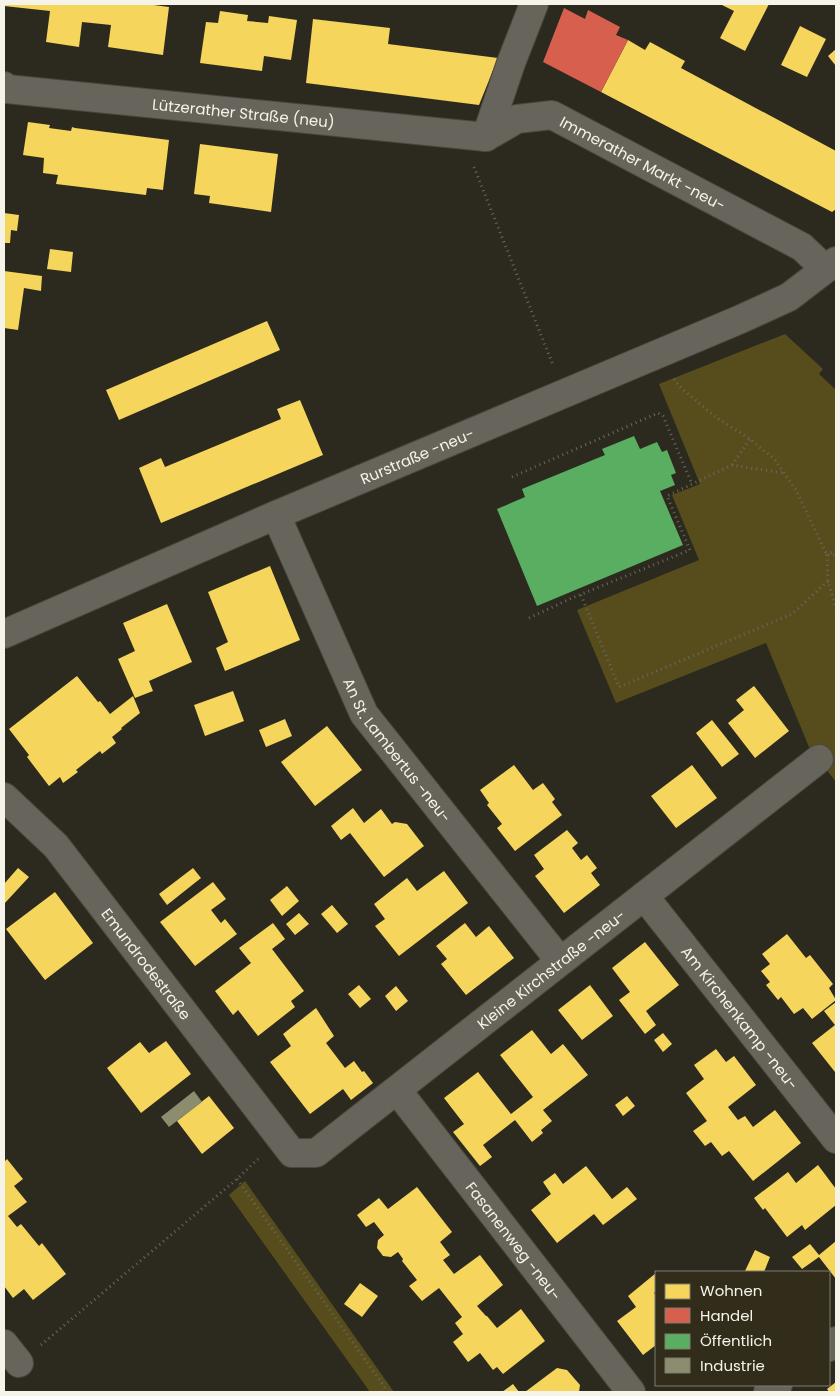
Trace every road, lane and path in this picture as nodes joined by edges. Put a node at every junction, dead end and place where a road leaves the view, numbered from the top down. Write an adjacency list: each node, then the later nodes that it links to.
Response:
1 (534, 4): 3 (street)
2 (5, 91): 3 (street, Lützerather Straße (neu))
3 (486, 137): 4 (street, Immerather Markt -neu-); 6 (path)
4 (831, 265): 5 (street, Rurstraße -neu-)
5 (656, 356): 6 (street, Rurstraße -neu-); 7 (path)
6 (565, 394): 12 (street, Rurstraße -neu-)
7 (750, 439): 8 (path); 9 (path)
8 (732, 465): 9 (path); 11 (path)
9 (783, 473): 14 (path)
10 (512, 477): 11 (path)
11 (692, 484): 17 (path)
12 (276, 515): 20 (street, Rurstraße -neu-); 24 (street, An St. Lambertus -neu-)
13 (836, 550): 14 (path)
14 (827, 555): 15 (path); 16 (path)
15 (836, 555)
16 (828, 581): 17 (path); 18 (path)
17 (581, 595): 19 (path)
18 (836, 609)
19 (530, 618)
20 (4, 634)
21 (819, 759): 23 (street, Kleine Kirchstraße -neu-)
22 (4, 797): 26 (street, Emundrodestraße)
23 (644, 896): 24 (street, Kleine Kirchstraße -neu-); 27 (street, Am Kirchenkamp -neu-)
24 (560, 961): 25 (street, Kleine Kirchstraße -neu-)
25 (397, 1090): 26 (street, Kleine Kirchstraße -neu-); 31 (street, Fasanenweg -neu-)
26 (280, 1138): 28 (path)
27 (836, 1139)
28 (237, 1179): 29 (path); 30 (path)
29 (11, 1353)
30 (388, 1392)
31 (631, 1392)

